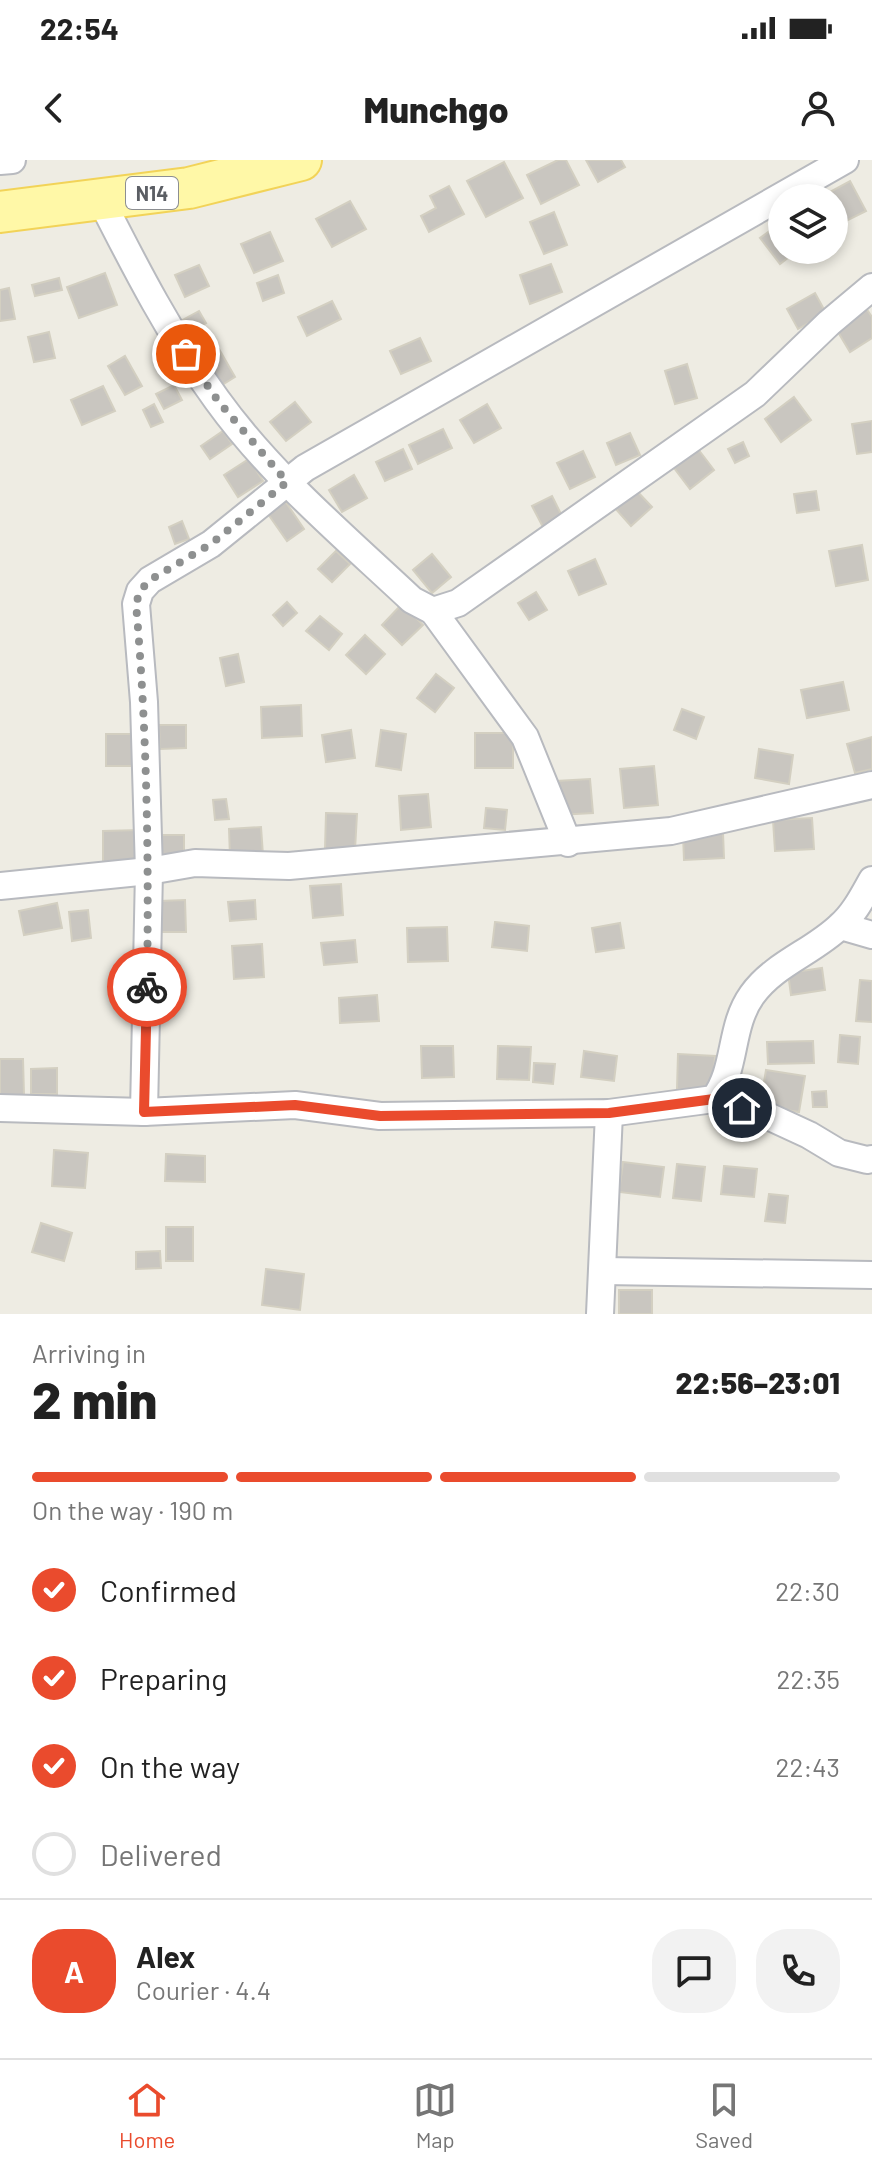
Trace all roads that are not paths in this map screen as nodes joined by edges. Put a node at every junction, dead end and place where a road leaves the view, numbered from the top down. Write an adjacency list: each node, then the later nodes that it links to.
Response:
1 (12, 160): 4 (street)
2 (301, 160): 5 (main road, N14)
3 (845, 160): 8 (street)
4 (0, 161)
5 (101, 200): 6 (main road, N14); 8 (street)
6 (0, 212)
7 (872, 287): 9 (street)
8 (287, 482): 9 (street); 12 (street)
9 (433, 611): 11 (street)
10 (872, 785): 11 (street)
11 (568, 843): 12 (street)
12 (149, 871): 14 (street); 19 (street)
13 (872, 880): 15 (street)
14 (0, 886)
15 (841, 926): 16 (street); 17 (street)
16 (872, 935)
17 (714, 1099): 20 (street); 21 (street)
18 (0, 1108): 19 (street)
19 (144, 1112): 20 (street)
20 (609, 1113): 22 (street)
21 (872, 1159)
22 (603, 1271): 23 (street); 24 (street)
23 (872, 1275)
24 (600, 1314)

